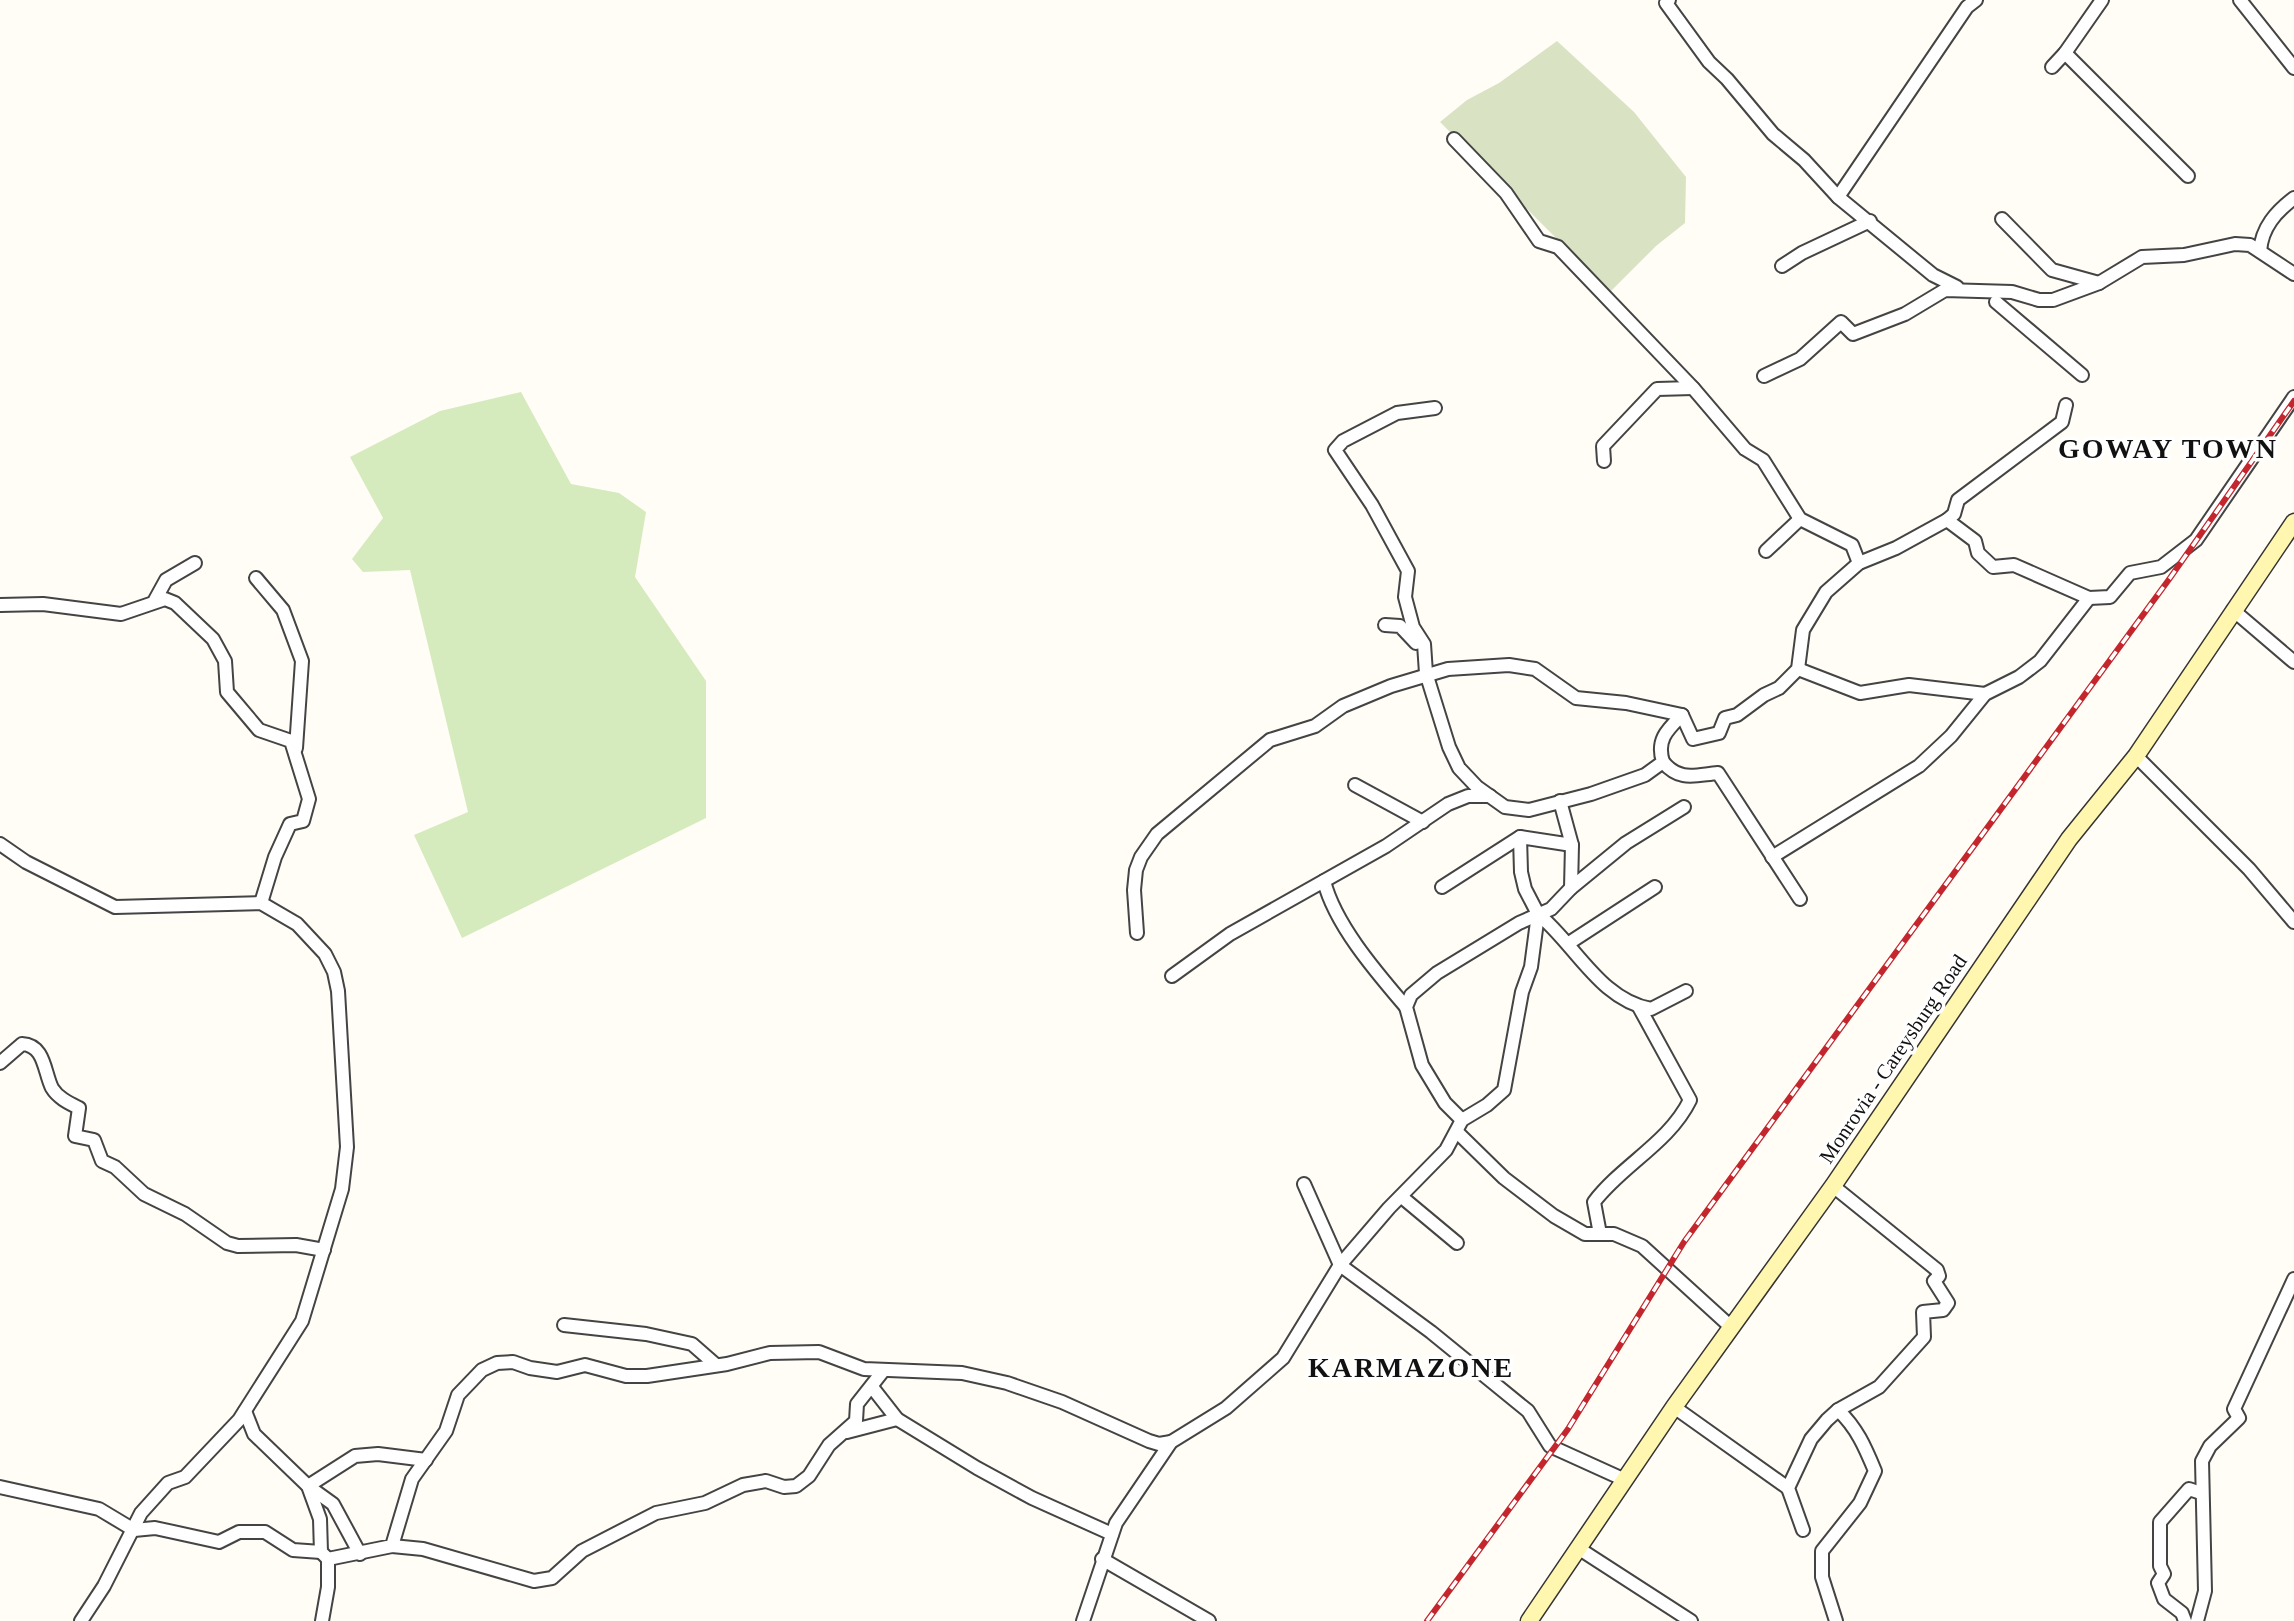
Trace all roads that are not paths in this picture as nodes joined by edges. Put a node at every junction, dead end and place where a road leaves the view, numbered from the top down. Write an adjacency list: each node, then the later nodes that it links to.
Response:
1 (1669, 0): 10 (street)
2 (1976, 0): 10 (street)
3 (2102, 0): 5 (street)
4 (2240, 0): 7 (street)
5 (2065, 53): 6 (street); 9 (street)
6 (2052, 67)
7 (2294, 68)
8 (1454, 139): 22 (street)
9 (2188, 176)
10 (1838, 197): 13 (street)
11 (2294, 198): 14 (street)
12 (2002, 219): 17 (street)
13 (1870, 221): 15 (street); 18 (street)
14 (2260, 251): 16 (street); 17 (street)
15 (1782, 266)
16 (2294, 274)
17 (2099, 283): 18 (street)
18 (1964, 289): 21 (street)
19 (1996, 302): 20 (street)
20 (2082, 375)
21 (1763, 376)
22 (1693, 388): 26 (street); 27 (street)
23 (2294, 397): 34 (street)
24 (2066, 405): 28 (street)
25 (1435, 408): 39 (street)
26 (1604, 461)
27 (1800, 519): 30 (street); 32 (street)
28 (1947, 520): 32 (street); 34 (street)
29 (2294, 522): 37 (main road, Monrovia - Careysburg Road)
30 (1766, 551)
31 (195, 563): 35 (street)
32 (1859, 563): 41 (street)
33 (256, 578): 45 (street)
34 (2089, 598): 43 (street)
35 (155, 600): 36 (street); 45 (street)
36 (0, 605)
37 (2233, 610): 40 (street); 46 (main road, Monrovia - Careysburg Road)
38 (1385, 625): 39 (street)
39 (1424, 644): 42 (street)
40 (2294, 662)
41 (1798, 669): 43 (street); 44 (street)
42 (1426, 673): 44 (street); 49 (street); 65 (street)
43 (1985, 694): 56 (street)
44 (1682, 715): 47 (street)
45 (296, 749): 62 (street)
46 (2136, 756): 64 (street); 74 (main road, Monrovia - Careysburg Road)
47 (1663, 762): 50 (street); 56 (street)
48 (1355, 785): 52 (street)
49 (1490, 796): 50 (street); 52 (street)
50 (1560, 801): 55 (street)
51 (1684, 807): 59 (street)
52 (1423, 822): 57 (street)
53 (1520, 837): 55 (street); 58 (street); 63 (street)
54 (0, 844): 62 (street)
55 (1572, 845): 59 (street)
56 (1772, 857): 61 (street)
57 (1324, 881): 67 (street); 69 (street)
58 (1442, 887)
59 (1571, 887): 63 (street)
60 (1655, 887): 66 (street)
61 (1800, 899)
62 (261, 903): 78 (street)
63 (1538, 914): 66 (street); 69 (street); 72 (street)
64 (2294, 922)
65 (1137, 933)
66 (1569, 943): 70 (street)
67 (1172, 976)
68 (1686, 991): 70 (street)
69 (1406, 1007): 72 (street)
70 (1639, 1007): 76 (street)
71 (0, 1063): 78 (street)
72 (1459, 1126): 75 (street); 76 (street)
73 (1304, 1184): 79 (street)
74 (1833, 1185): 82 (main road, Monrovia - Careysburg Road); 87 (street)
75 (1403, 1198): 77 (street); 79 (street)
76 (1600, 1234): 82 (street)
77 (1457, 1243)
78 (324, 1250): 88 (street)
79 (1340, 1265): 91 (street); 93 (street)
80 (2294, 1279): 97 (street)
81 (564, 1325): 83 (street)
82 (1731, 1327): 86 (main road, Monrovia - Careysburg Road)
83 (716, 1365): 84 (street); 92 (street)
84 (883, 1371): 85 (street); 91 (street)
85 (872, 1387): 89 (street); 90 (street)
86 (1674, 1407): 93 (main road, Monrovia - Careysburg Road); 96 (street)
87 (1838, 1410): 96 (street); 112 (street)
88 (245, 1411): 94 (street); 98 (street)
89 (897, 1419): 90 (street); 100 (street)
90 (848, 1432): 101 (street)
91 (1171, 1442): 100 (street)
92 (426, 1460): 94 (street); 101 (street)
93 (1625, 1480): 102 (main road, Monrovia - Careysburg Road)
94 (308, 1486): 103 (street); 104 (street)
95 (0, 1487): 98 (street)
96 (1788, 1488): 99 (street)
97 (2201, 1493): 113 (street); 114 (street)
98 (134, 1530): 104 (street); 106 (street)
99 (1803, 1530)
100 (1112, 1534): 105 (street)
101 (392, 1546): 103 (street)
102 (1578, 1548): 110 (main road, Monrovia - Careysburg Road); 111 (street)
103 (360, 1554): 104 (street)
104 (324, 1556): 107 (street)
105 (1102, 1559): 108 (street); 109 (street)
106 (82, 1621)
107 (322, 1621)
108 (1083, 1621)
109 (1209, 1621)
110 (1529, 1621)
111 (1691, 1621)
112 (1836, 1621)
113 (2185, 1621)
114 (2197, 1621)

